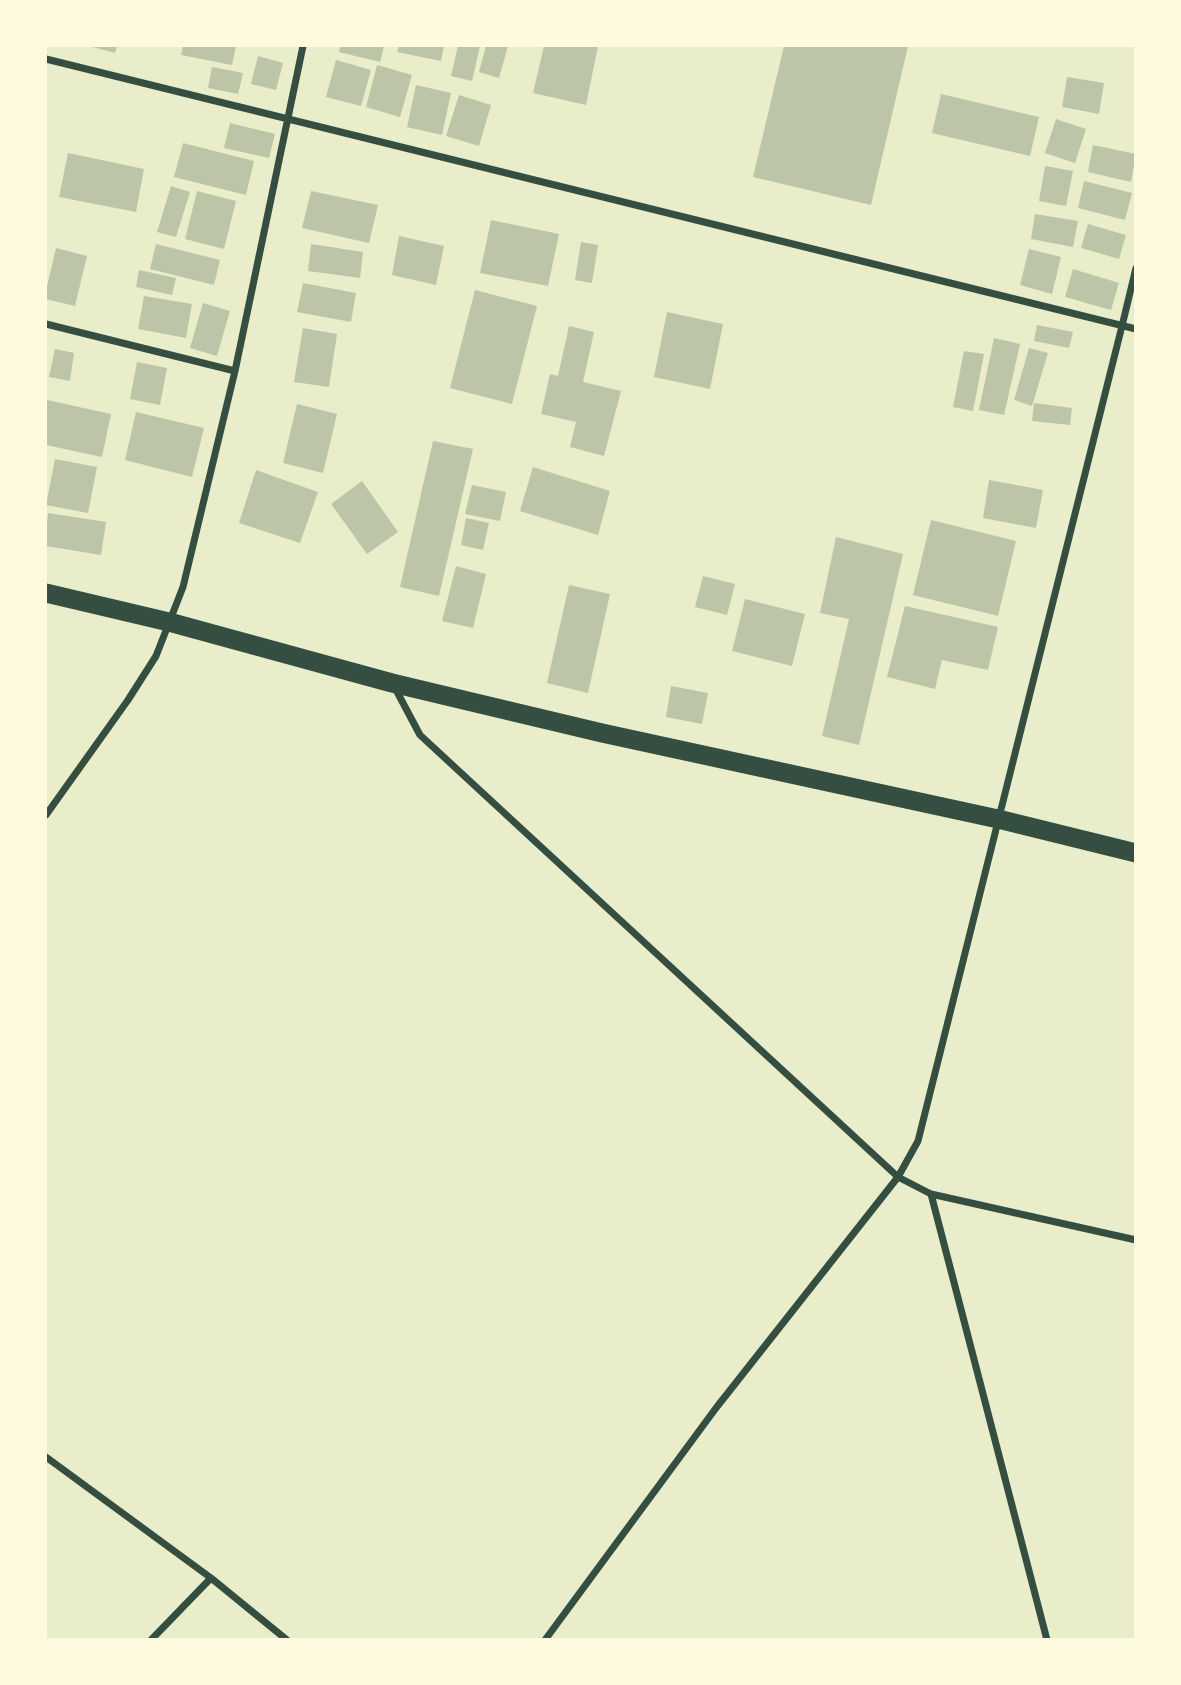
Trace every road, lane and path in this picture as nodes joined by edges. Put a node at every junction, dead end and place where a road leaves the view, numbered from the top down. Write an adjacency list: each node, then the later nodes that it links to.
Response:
1 (303, 46): 3 (street)
2 (46, 59): 3 (street)
3 (288, 118): 6 (street); 8 (street)
4 (1136, 268): 6 (street)
5 (46, 324): 8 (street)
6 (1122, 326): 7 (street); 13 (street)
7 (1136, 329)
8 (235, 371): 10 (street)
9 (46, 593): 10 (highway)
10 (169, 622): 11 (highway); 12 (street)
11 (392, 683): 13 (highway); 15 (street)
12 (46, 815)
13 (998, 819): 14 (highway); 15 (street)
14 (1136, 853)
15 (898, 1177): 16 (street); 22 (street)
16 (931, 1194): 17 (street); 23 (street)
17 (1136, 1240)
18 (46, 1457): 19 (street)
19 (211, 1578): 20 (street); 21 (street)
20 (150, 1640)
21 (287, 1640)
22 (545, 1640)
23 (1046, 1640)

